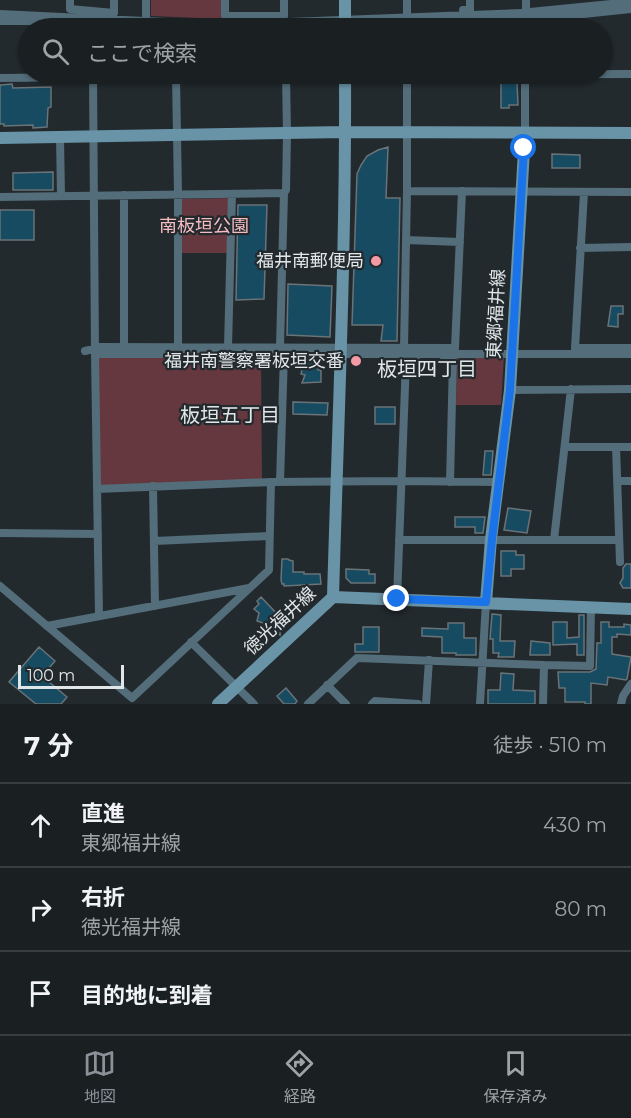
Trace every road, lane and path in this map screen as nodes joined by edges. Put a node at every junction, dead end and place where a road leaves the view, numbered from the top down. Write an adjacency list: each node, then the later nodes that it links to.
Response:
1 (70, 0): 2 (street)
2 (114, 0)
3 (146, 0): 16 (street)
4 (225, 0): 5 (street)
5 (284, 0)
6 (345, 0): 17 (street)
7 (407, 0): 18 (street)
8 (470, 0): 19 (street)
9 (526, 0): 20 (street)
10 (585, 0): 11 (street)
11 (599, 0)
12 (631, 2): 20 (street)
13 (631, 9): 20 (street)
14 (0, 14): 15 (street)
15 (93, 18)
16 (146, 18)
17 (345, 18)
18 (407, 18)
19 (424, 18)
20 (526, 18)
21 (0, 21): 22 (street)
22 (18, 21)
23 (613, 74): 24 (street)
24 (631, 74)
25 (18, 77): 26 (street)
26 (0, 78)
27 (93, 84): 39 (street)
28 (176, 84): 38 (street)
29 (286, 84): 37 (street)
30 (345, 84): 33 (street)
31 (407, 84): 34 (street)
32 (525, 84): 35 (street)
33 (345, 132): 34 (street); 37 (street); 66 (street)
34 (408, 132): 35 (street); 42 (street)
35 (525, 133): 36 (street); 44 (street, 東郷福井線)
36 (631, 133)
37 (287, 134): 38 (street); 47 (street)
38 (177, 135): 39 (street); 48 (street)
39 (93, 136): 40 (street); 52 (street)
40 (60, 137): 41 (street); 51 (street)
41 (0, 138)
42 (407, 190): 43 (street); 54 (street)
43 (462, 191): 44 (street); 55 (street)
44 (521, 192): 45 (street); 69 (street, 東郷福井線)
45 (584, 192): 46 (street); 57 (street)
46 (631, 192)
47 (284, 193): 49 (street); 63 (street)
48 (178, 194): 49 (street); 50 (street); 59 (street)
49 (232, 194): 60 (street)
50 (124, 195): 52 (street); 58 (street)
51 (61, 196): 52 (street); 53 (street)
52 (94, 196): 65 (street)
53 (0, 197)
54 (406, 240): 55 (street); 61 (street)
55 (460, 242): 61 (street)
56 (631, 247): 57 (street)
57 (580, 248): 62 (street)
58 (124, 347): 59 (street); 65 (street)
59 (178, 347): 60 (street)
60 (228, 347): 63 (street)
61 (404, 348): 66 (street)
62 (631, 348)
63 (282, 350): 65 (street); 66 (street); 77 (street)
64 (85, 351): 65 (street)
65 (95, 351): 82 (street)
66 (341, 351): 67 (street); 78 (street)
67 (631, 354)
68 (631, 389): 70 (street)
69 (510, 390): 70 (street); 80 (street, 東郷福井線)
70 (571, 390): 71 (street)
71 (565, 447): 72 (street); 88 (street)
72 (616, 447): 73 (street); 75 (street)
73 (631, 447)
74 (402, 481): 78 (street); 79 (street); 79 (street); 87 (street)
75 (617, 481): 76 (street); 89 (street)
76 (631, 481)
77 (275, 482): 78 (street); 81 (street); 85 (street)
78 (336, 482): 94 (street)
79 (450, 482): 80 (street)
80 (498, 482): 86 (street, 東郷福井線)
81 (153, 486): 82 (street); 90 (street)
82 (97, 489): 84 (street)
83 (0, 533): 84 (street)
84 (98, 534): 100 (street)
85 (269, 536): 90 (street); 93 (street)
86 (492, 539): 87 (street); 88 (street); 96 (street, 東郷福井線)
87 (399, 540): 95 (street)
88 (554, 540): 89 (street)
89 (619, 540): 91 (street)
90 (154, 542): 97 (street)
91 (620, 562)
92 (0, 586): 101 (street)
93 (249, 588): 97 (street); 102 (street)
94 (333, 597): 95 (street, 徳光福井線); 108 (street, 徳光福井線)
95 (397, 599): 96 (street, 徳光福井線)
96 (486, 602): 98 (street, 徳光福井線); 104 (street)
97 (155, 606): 100 (street)
98 (591, 607): 99 (street, 徳光福井線); 105 (street)
99 (631, 609)
100 (99, 616): 101 (street)
101 (46, 626): 102 (street)
102 (191, 642): 108 (street)
103 (429, 660): 104 (street); 107 (street); 115 (street)
104 (482, 662): 105 (street); 116 (street)
105 (544, 665): 117 (street)
106 (631, 684): 118 (street)
107 (327, 686): 111 (street); 112 (street)
108 (236, 687): 109 (street, 徳光福井線); 110 (street)
109 (218, 704)
110 (254, 704)
111 (308, 704)
112 (346, 704)
113 (372, 704): 114 (street)
114 (418, 704)
115 (426, 704)
116 (480, 704)
117 (543, 704)
118 (621, 704)

